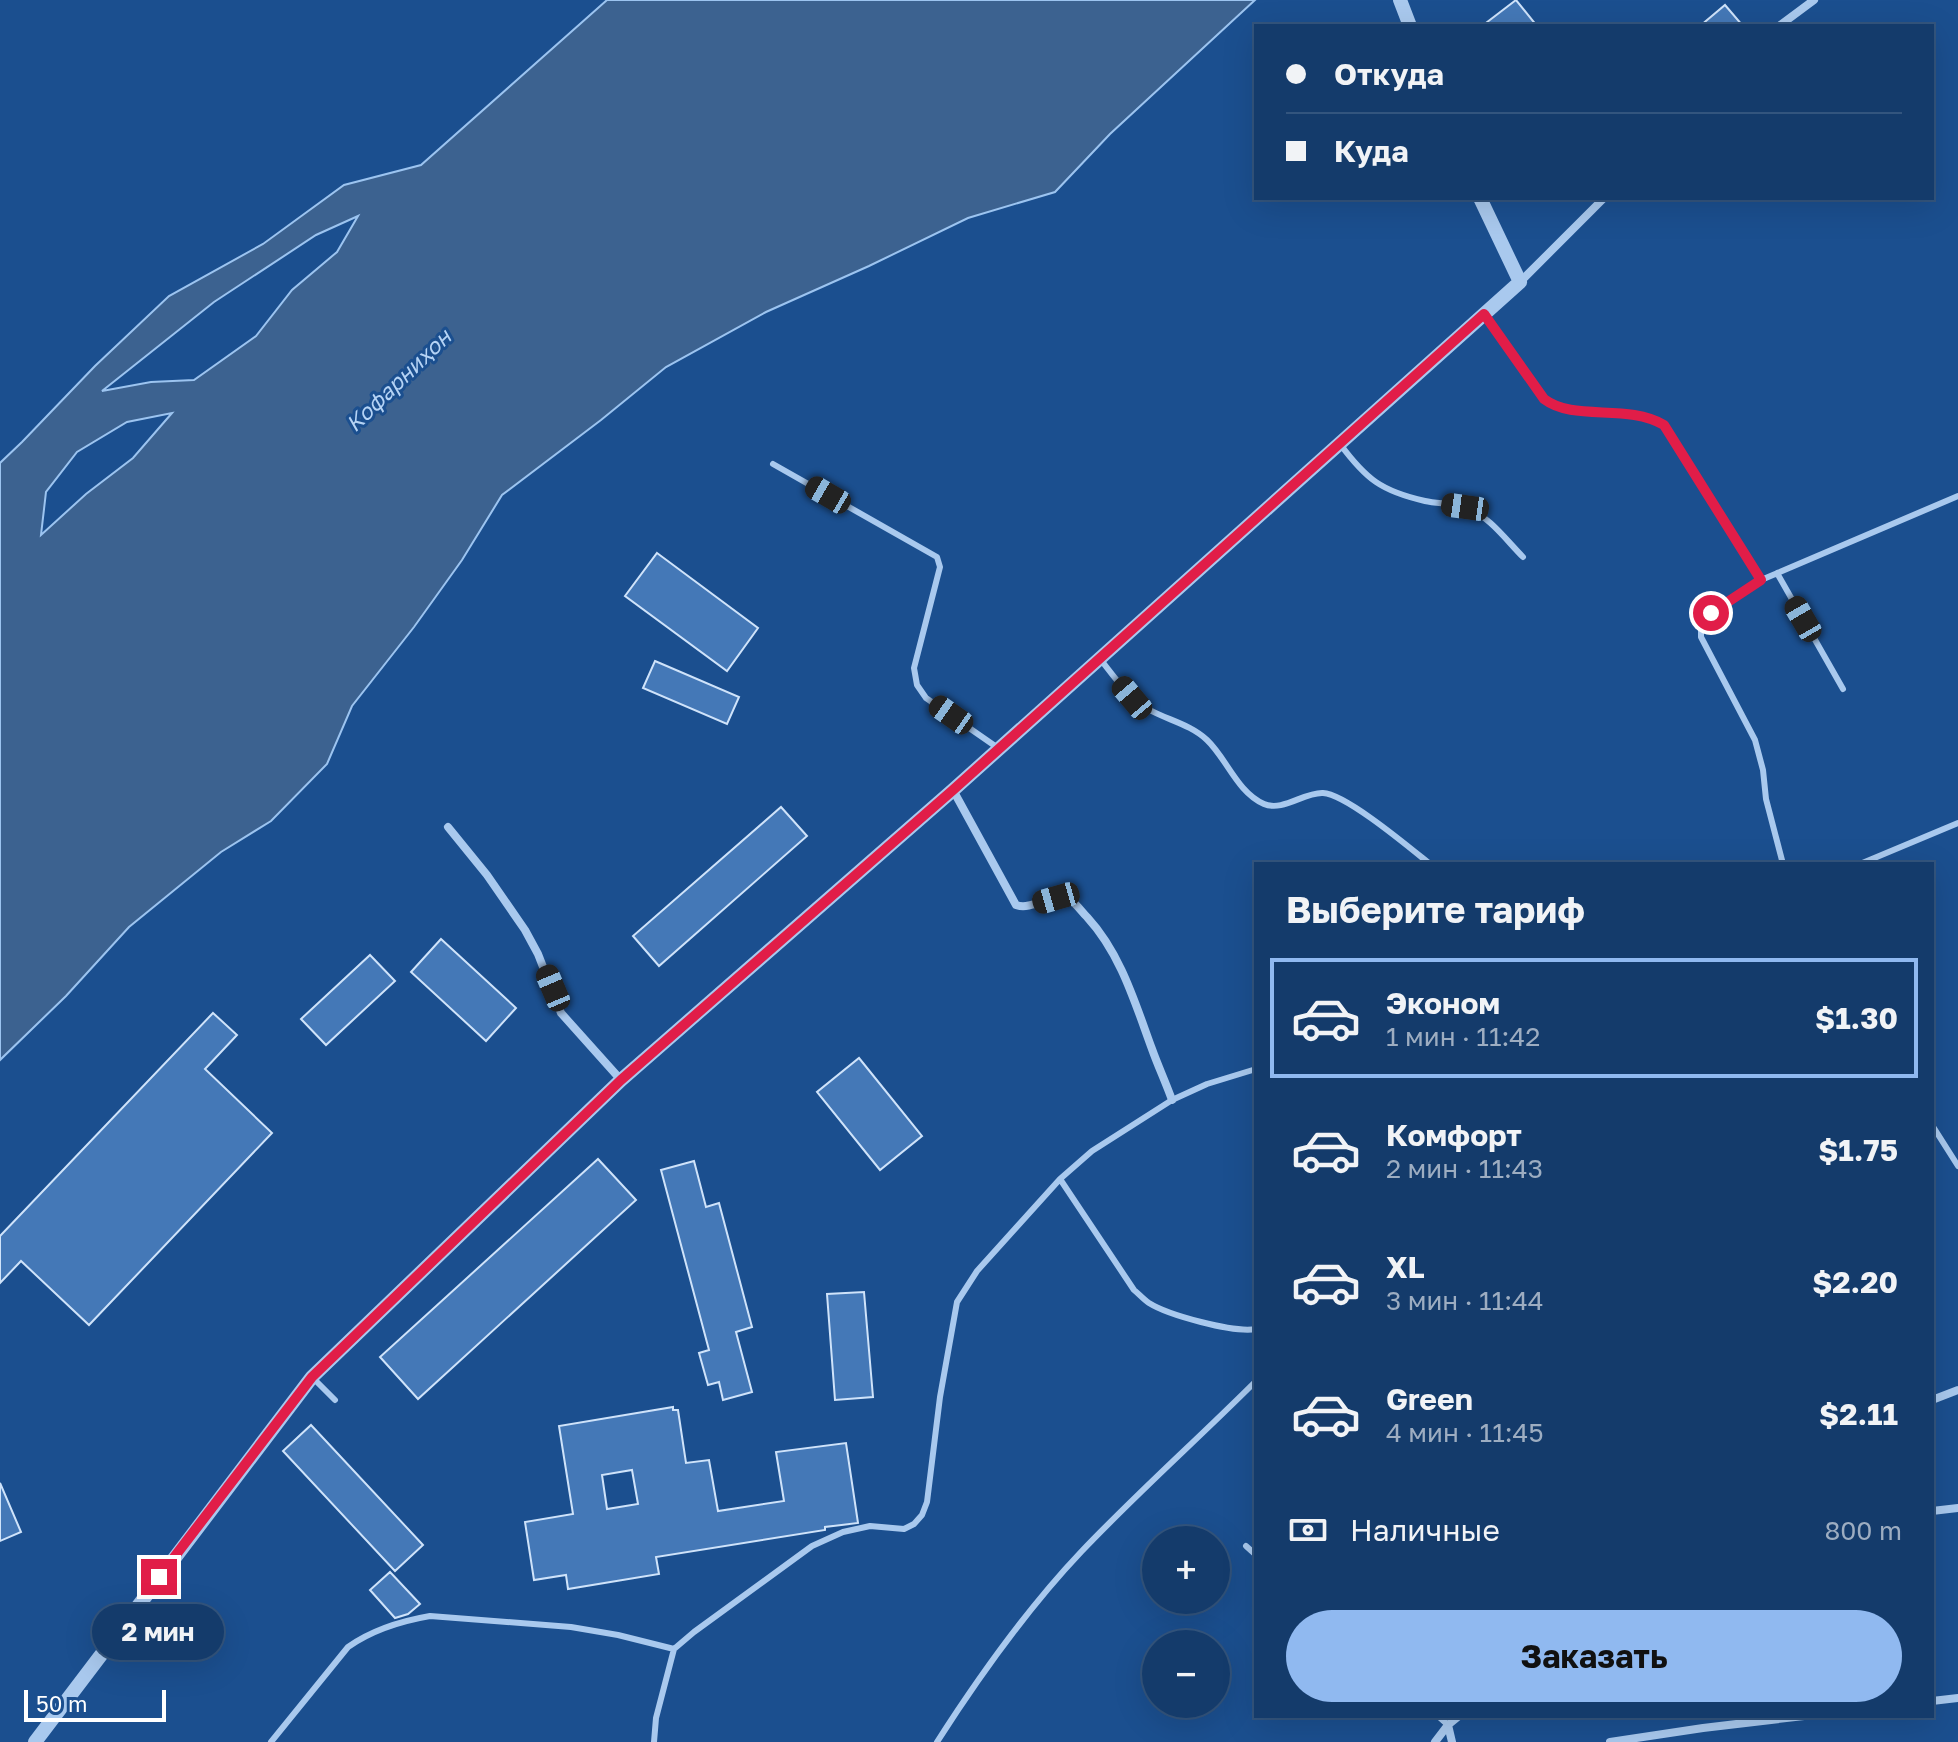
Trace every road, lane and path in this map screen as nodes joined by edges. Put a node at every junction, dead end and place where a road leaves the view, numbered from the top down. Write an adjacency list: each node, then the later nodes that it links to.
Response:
1 (1400, 0): 3 (street)
2 (1814, 0): 4 (street)
3 (1409, 24)
4 (1782, 24)
5 (1481, 200): 7 (street)
6 (1602, 200): 7 (street)
7 (1520, 282): 8 (street)
8 (1484, 314): 9 (street); 14 (lane)
9 (1340, 444): 12 (lane); 15 (street)
10 (773, 464): 17 (lane)
11 (1958, 496): 13 (lane)
12 (1523, 557)
13 (1777, 573): 14 (lane); 16 (lane)
14 (1761, 580): 22 (lane)
15 (1100, 659): 17 (street); 21 (lane)
16 (1843, 689)
17 (999, 749): 18 (street)
18 (953, 790): 25 (street); 26 (street)
19 (1958, 823): 23 (lane)
20 (448, 827): 25 (street)
21 (1428, 862)
22 (1781, 862)
23 (1865, 862)
24 (1254, 1070): 26 (lane)
25 (621, 1080): 31 (street)
26 (1172, 1100): 29 (lane)
27 (1934, 1128): 28 (lane)
28 (1958, 1166)
29 (1060, 1179): 30 (lane); 40 (lane)
30 (1254, 1330)
31 (312, 1377): 35 (lane); 47 (street)
32 (1254, 1383): 50 (lane)
33 (1958, 1390): 34 (street)
34 (1934, 1399)
35 (335, 1400)
36 (1958, 1508): 37 (street)
37 (1934, 1511)
38 (1246, 1546): 39 (lane)
39 (1254, 1553)
40 (674, 1649): 48 (lane); 49 (lane)
41 (1958, 1698): 42 (street)
42 (1934, 1701)
43 (1440, 1718): 46 (lane)
44 (1457, 1718): 46 (street)
45 (1787, 1718): 53 (street)
46 (1448, 1725): 51 (street); 52 (street)
47 (35, 1742)
48 (271, 1742)
49 (654, 1742)
50 (937, 1742)
51 (1435, 1742)
52 (1452, 1742)
53 (1610, 1742)

